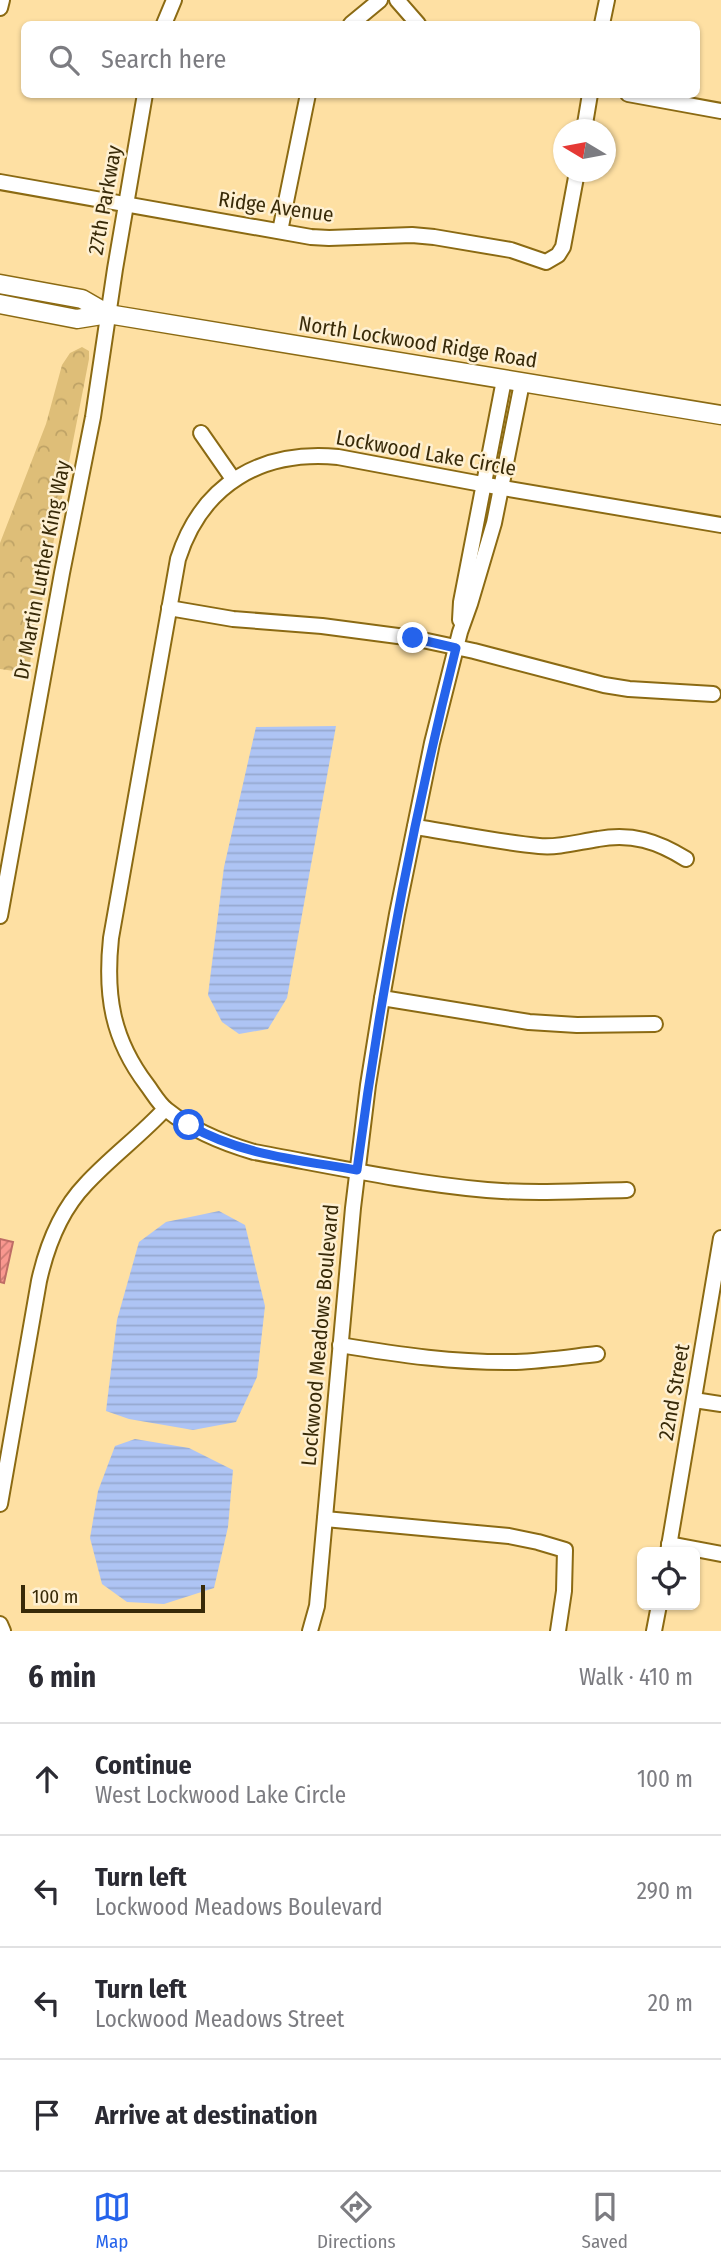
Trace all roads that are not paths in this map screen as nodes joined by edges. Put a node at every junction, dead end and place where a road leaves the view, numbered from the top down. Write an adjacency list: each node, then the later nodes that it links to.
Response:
1 (2, 0): 6 (street)
2 (174, 0): 7 (street)
3 (380, 0): 8 (street)
4 (397, 0): 9 (street)
5 (607, 0): 10 (street)
6 (0, 8)
7 (165, 21)
8 (355, 21)
9 (415, 21)
10 (604, 21)
11 (144, 98): 19 (street, 27th Parkway)
12 (306, 98): 20 (street)
13 (589, 98): 16 (street)
14 (650, 98): 15 (street)
15 (721, 111)
16 (586, 119)
17 (0, 181): 19 (street, Ridge Avenue)
18 (575, 182): 20 (street, Ridge Avenue)
19 (126, 204): 20 (street, Ridge Avenue); 23 (street, 27th Parkway)
20 (280, 231)
21 (0, 284): 23 (main road, North Lockwood Ridge Road)
22 (0, 304): 23 (main road, North Lockwood Ridge Road)
23 (108, 314): 24 (main road, North Lockwood Ridge Road); 37 (street, Dr Martin Luther King Way)
24 (513, 381): 25 (main road, North Lockwood Ridge Road); 28 (street, Lockwood Meadows Boulevard); 29 (street, Lockwood Meadows Boulevard)
25 (721, 415)
26 (201, 433): 27 (street)
27 (233, 479): 28 (street, Lockwood Lake Circle); 31 (street, Lockwood Lake Circle)
28 (485, 485): 29 (street, Lockwood Lake Circle); 32 (street, Lockwood Meadows Boulevard)
29 (502, 488): 30 (street, Lockwood Lake Circle); 32 (street, Lockwood Meadows Boulevard)
30 (721, 525)
31 (169, 608): 33 (street); 42 (street, Lockwood Lake Circle)
32 (460, 632): 33 (street, Lockwood Meadows Boulevard)
33 (456, 648): 34 (street); 35 (street, Lockwood Meadows Boulevard)
34 (713, 694)
35 (415, 827): 36 (street); 40 (street, Lockwood Meadows Boulevard)
36 (685, 859)
37 (5, 864): 38 (street, Dr Martin Luther King Way)
38 (3, 884): 39 (street, Dr Martin Luther King Way)
39 (0, 916)
40 (382, 998): 41 (street); 43 (street, Lockwood Meadows Boulevard)
41 (655, 1024)
42 (165, 1109): 43 (street); 50 (street)
43 (357, 1170): 44 (street); 46 (street, Lockwood Meadows Boulevard)
44 (627, 1190)
45 (721, 1238): 48 (street, 22nd Street)
46 (340, 1345): 47 (street); 51 (street, Lockwood Meadows Boulevard)
47 (597, 1354)
48 (694, 1400): 49 (street); 52 (street, 22nd Street)
49 (721, 1404)
50 (0, 1504)
51 (325, 1519): 58 (street, Lockwood Meadows Boulevard); 59 (street)
52 (668, 1547)
53 (700, 1552): 54 (street)
54 (721, 1554)
55 (658, 1610): 60 (street)
56 (0, 1624): 57 (street)
57 (3, 1631)
58 (310, 1631)
59 (558, 1631)
60 (654, 1631)

